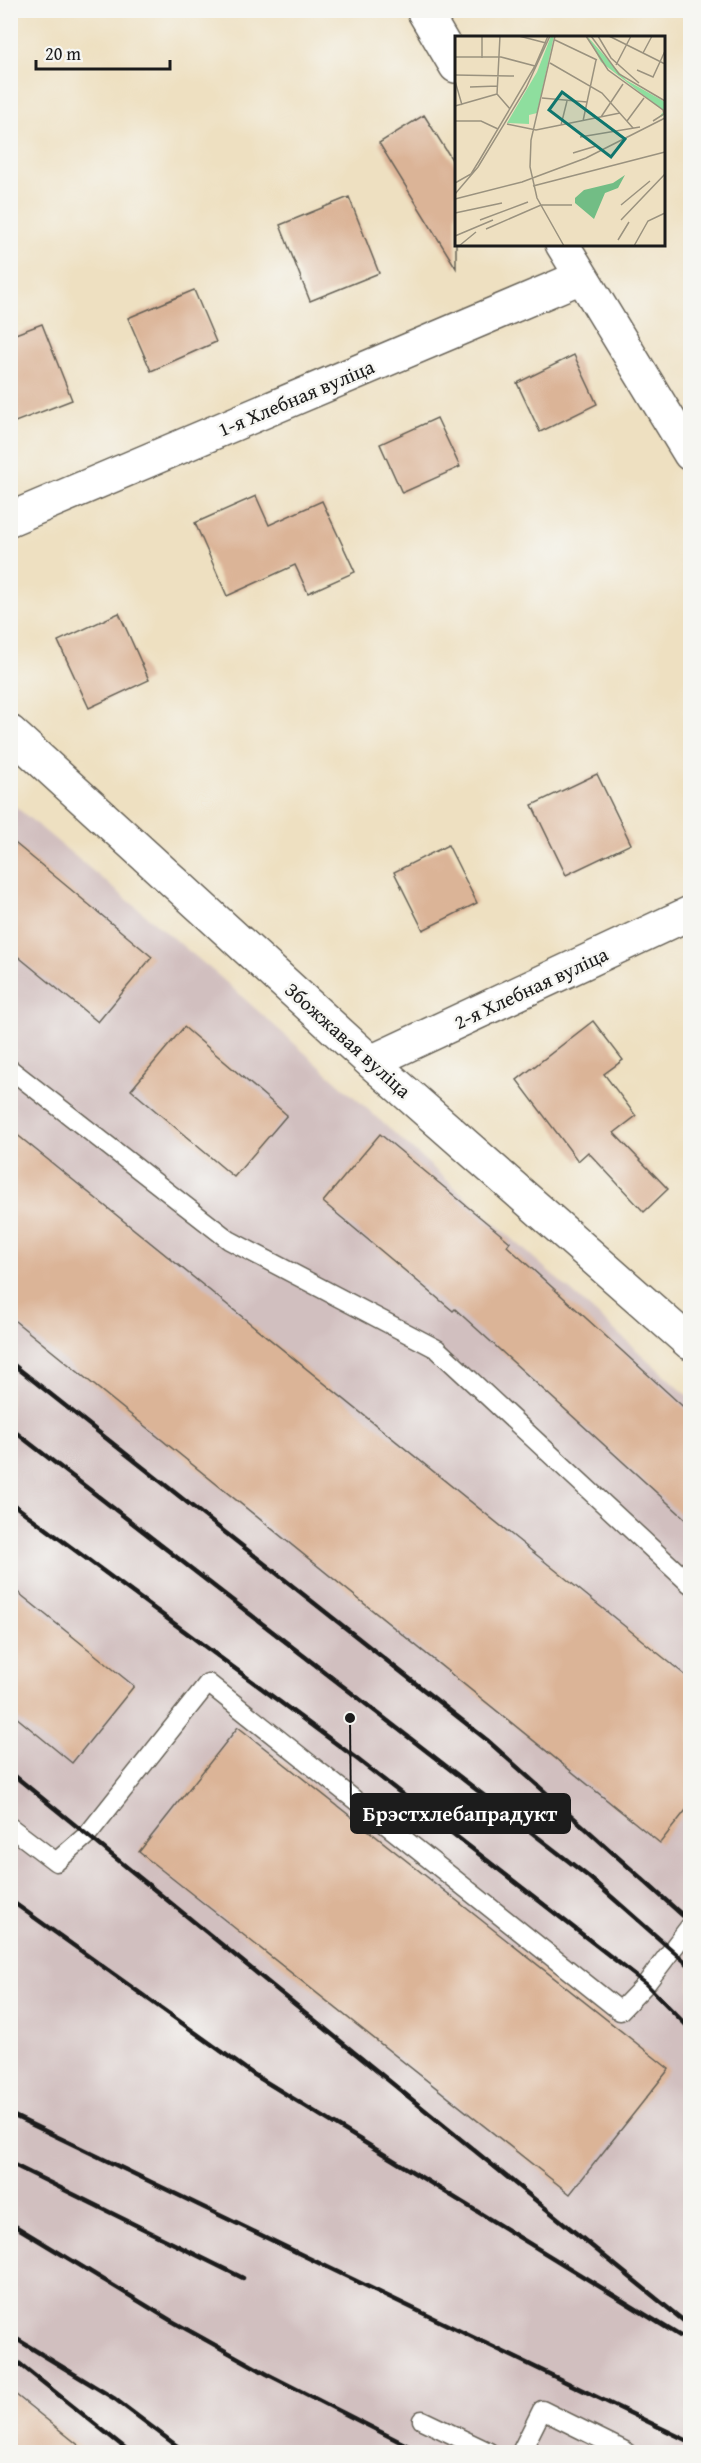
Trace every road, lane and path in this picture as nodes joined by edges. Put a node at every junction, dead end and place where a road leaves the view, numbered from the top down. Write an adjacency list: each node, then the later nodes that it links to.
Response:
1 (423, 10): 2 (street)
2 (455, 64)
3 (563, 246): 4 (street)
4 (581, 277): 5 (street); 6 (street, 1-я Хлебная вуліца)
5 (690, 454)
6 (10, 519)
7 (10, 732): 9 (street, Збожжавая вуліца)
8 (690, 913): 9 (street, 2-я Хлебная вуліца)
9 (371, 1062): 11 (street, Збожжавая вуліца)
10 (10, 1069): 12 (lane)
11 (690, 1343)
12 (690, 1584)
13 (10, 1827): 14 (lane)
14 (690, 1926)
15 (422, 2420): 16 (lane)
16 (489, 2452)
17 (521, 2452): 18 (lane)
18 (627, 2452)

